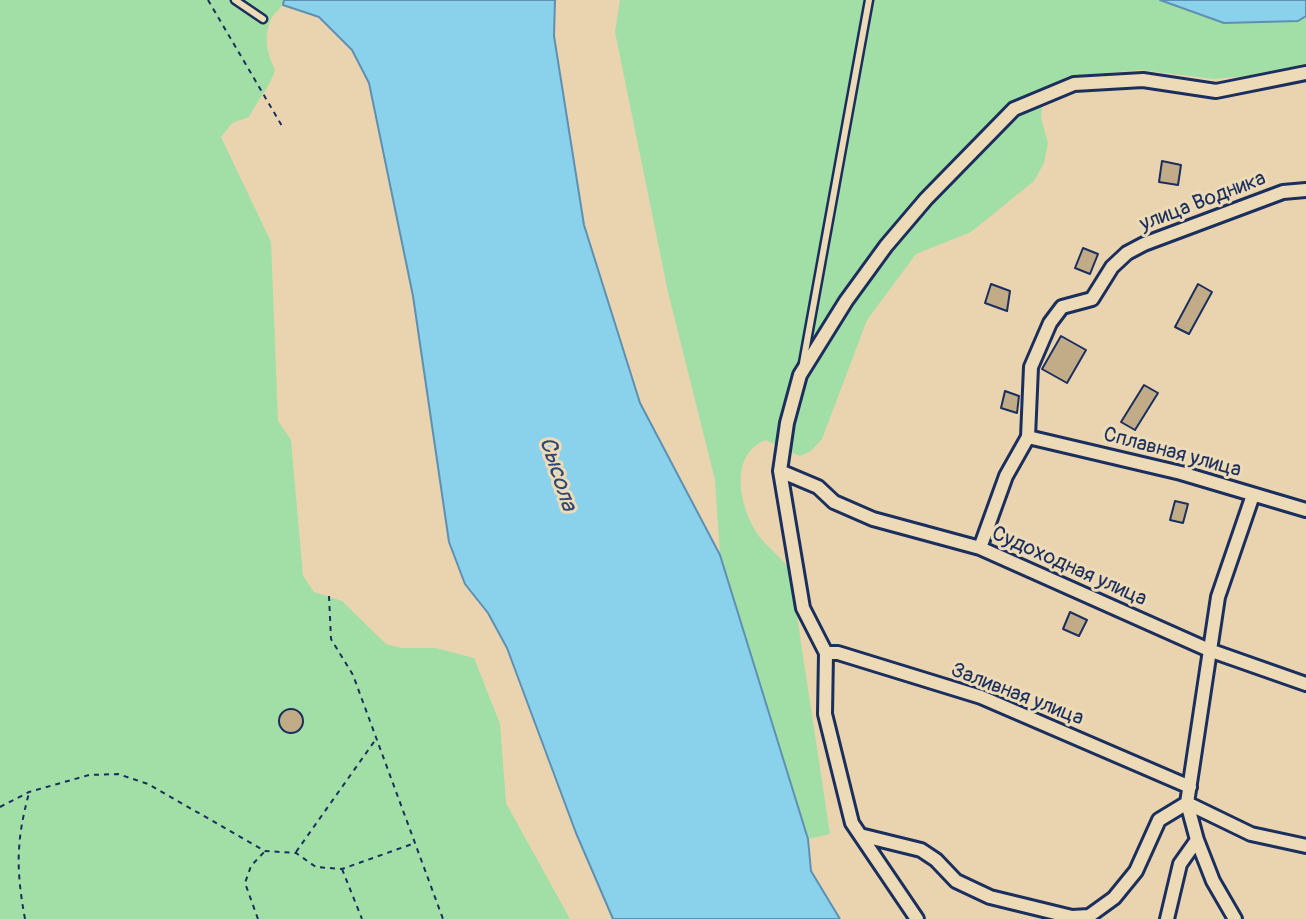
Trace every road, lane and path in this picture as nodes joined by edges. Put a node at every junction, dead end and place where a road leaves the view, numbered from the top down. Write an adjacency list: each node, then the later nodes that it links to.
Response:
1 (208, 0): 6 (path)
2 (235, 0): 4 (lane)
3 (869, 0): 8 (lane)
4 (263, 19)
5 (1306, 74): 8 (street)
6 (282, 126)
7 (1306, 190): 9 (street, улица Водника)
8 (800, 375): 10 (street)
9 (1028, 437): 11 (street, Сплавная улица); 13 (street, улица Водника)
10 (780, 471): 13 (street, Судоходная улица); 16 (street)
11 (1253, 495): 12 (street, Сплавная улица); 15 (street)
12 (1306, 510)
13 (980, 548): 15 (street, Судоходная улица)
14 (329, 596): 18 (path)
15 (1209, 650): 17 (street, Судоходная улица); 19 (street)
16 (825, 653): 19 (street, Заливная улица); 23 (street)
17 (1306, 684)
18 (376, 739): 25 (path); 28 (path)
19 (1190, 787): 21 (street)
20 (29, 792): 22 (path); 27 (path); 30 (path)
21 (1187, 803): 23 (street); 24 (street); 26 (street)
22 (0, 807)
23 (864, 836): 34 (street)
24 (1197, 840): 35 (street); 36 (street)
25 (415, 843): 29 (path); 33 (path)
26 (1306, 846)
27 (265, 850): 28 (path); 31 (path)
28 (296, 853): 29 (path)
29 (342, 869): 32 (path)
30 (25, 919)
31 (258, 919)
32 (362, 919)
33 (443, 919)
34 (917, 919)
35 (1167, 919)
36 (1235, 919)

